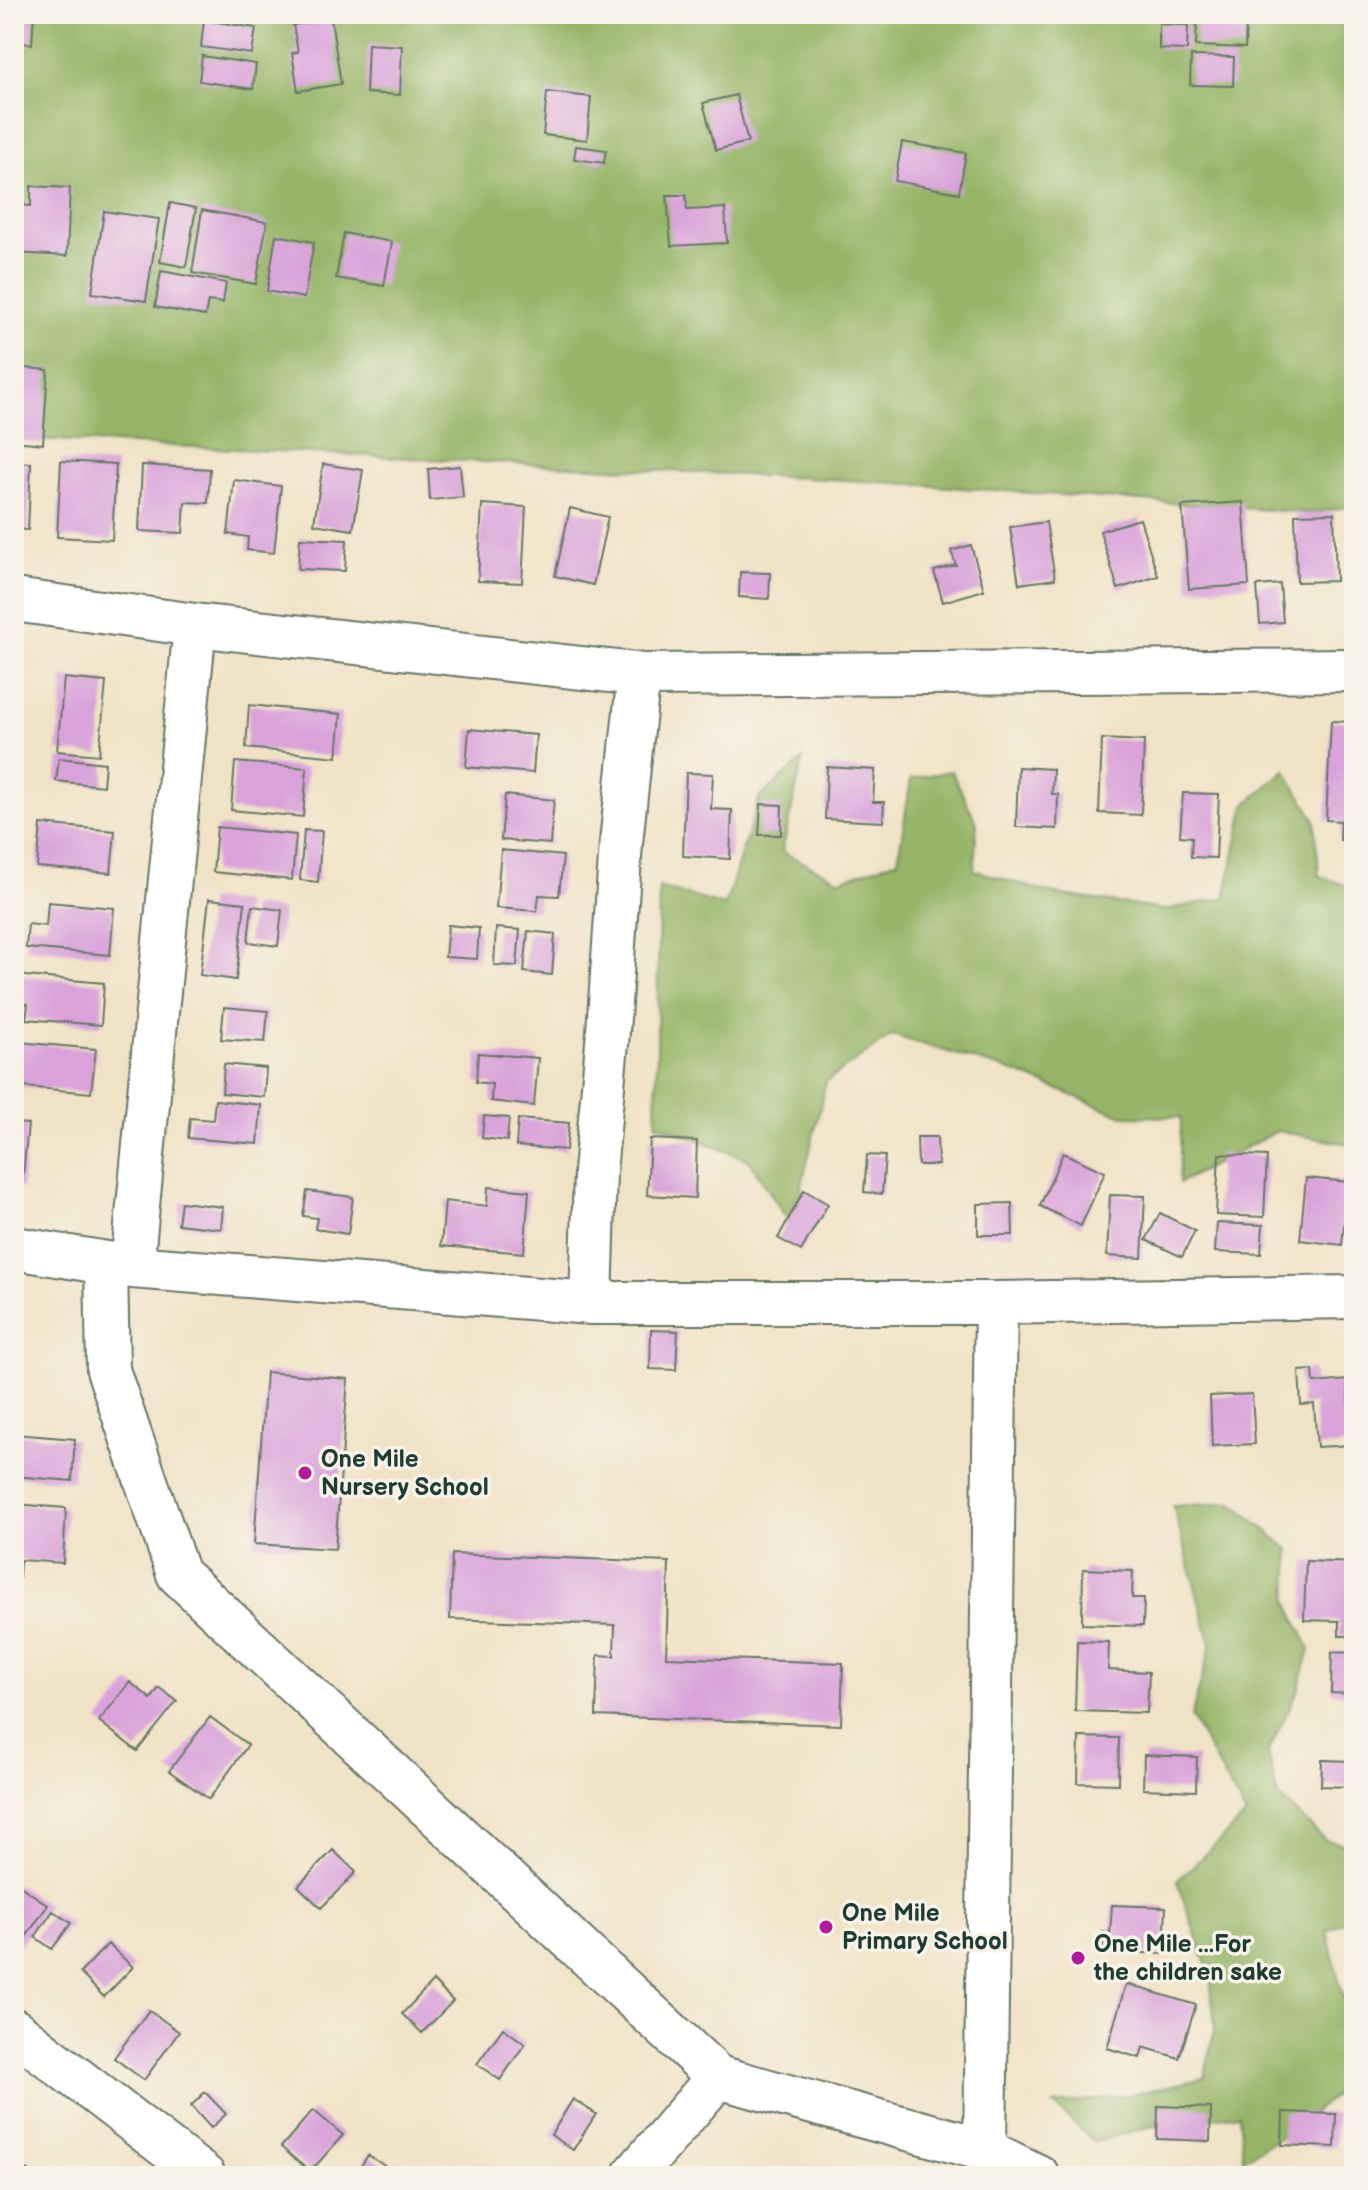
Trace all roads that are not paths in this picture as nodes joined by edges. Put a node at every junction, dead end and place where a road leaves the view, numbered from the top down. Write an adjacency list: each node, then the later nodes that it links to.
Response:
1 (14, 600): 2 (street)
2 (195, 625): 4 (street); 6 (street)
3 (1354, 670): 4 (street)
4 (645, 675): 8 (street)
5 (14, 1248): 6 (street)
6 (119, 1266): 8 (street); 11 (street)
7 (1354, 1297): 9 (street)
8 (591, 1303): 9 (street)
9 (996, 1303): 12 (street)
10 (14, 2030): 13 (street)
11 (718, 2077): 12 (street); 14 (street)
12 (985, 2150): 15 (street)
13 (204, 2176)
14 (633, 2176)
15 (1038, 2176)

